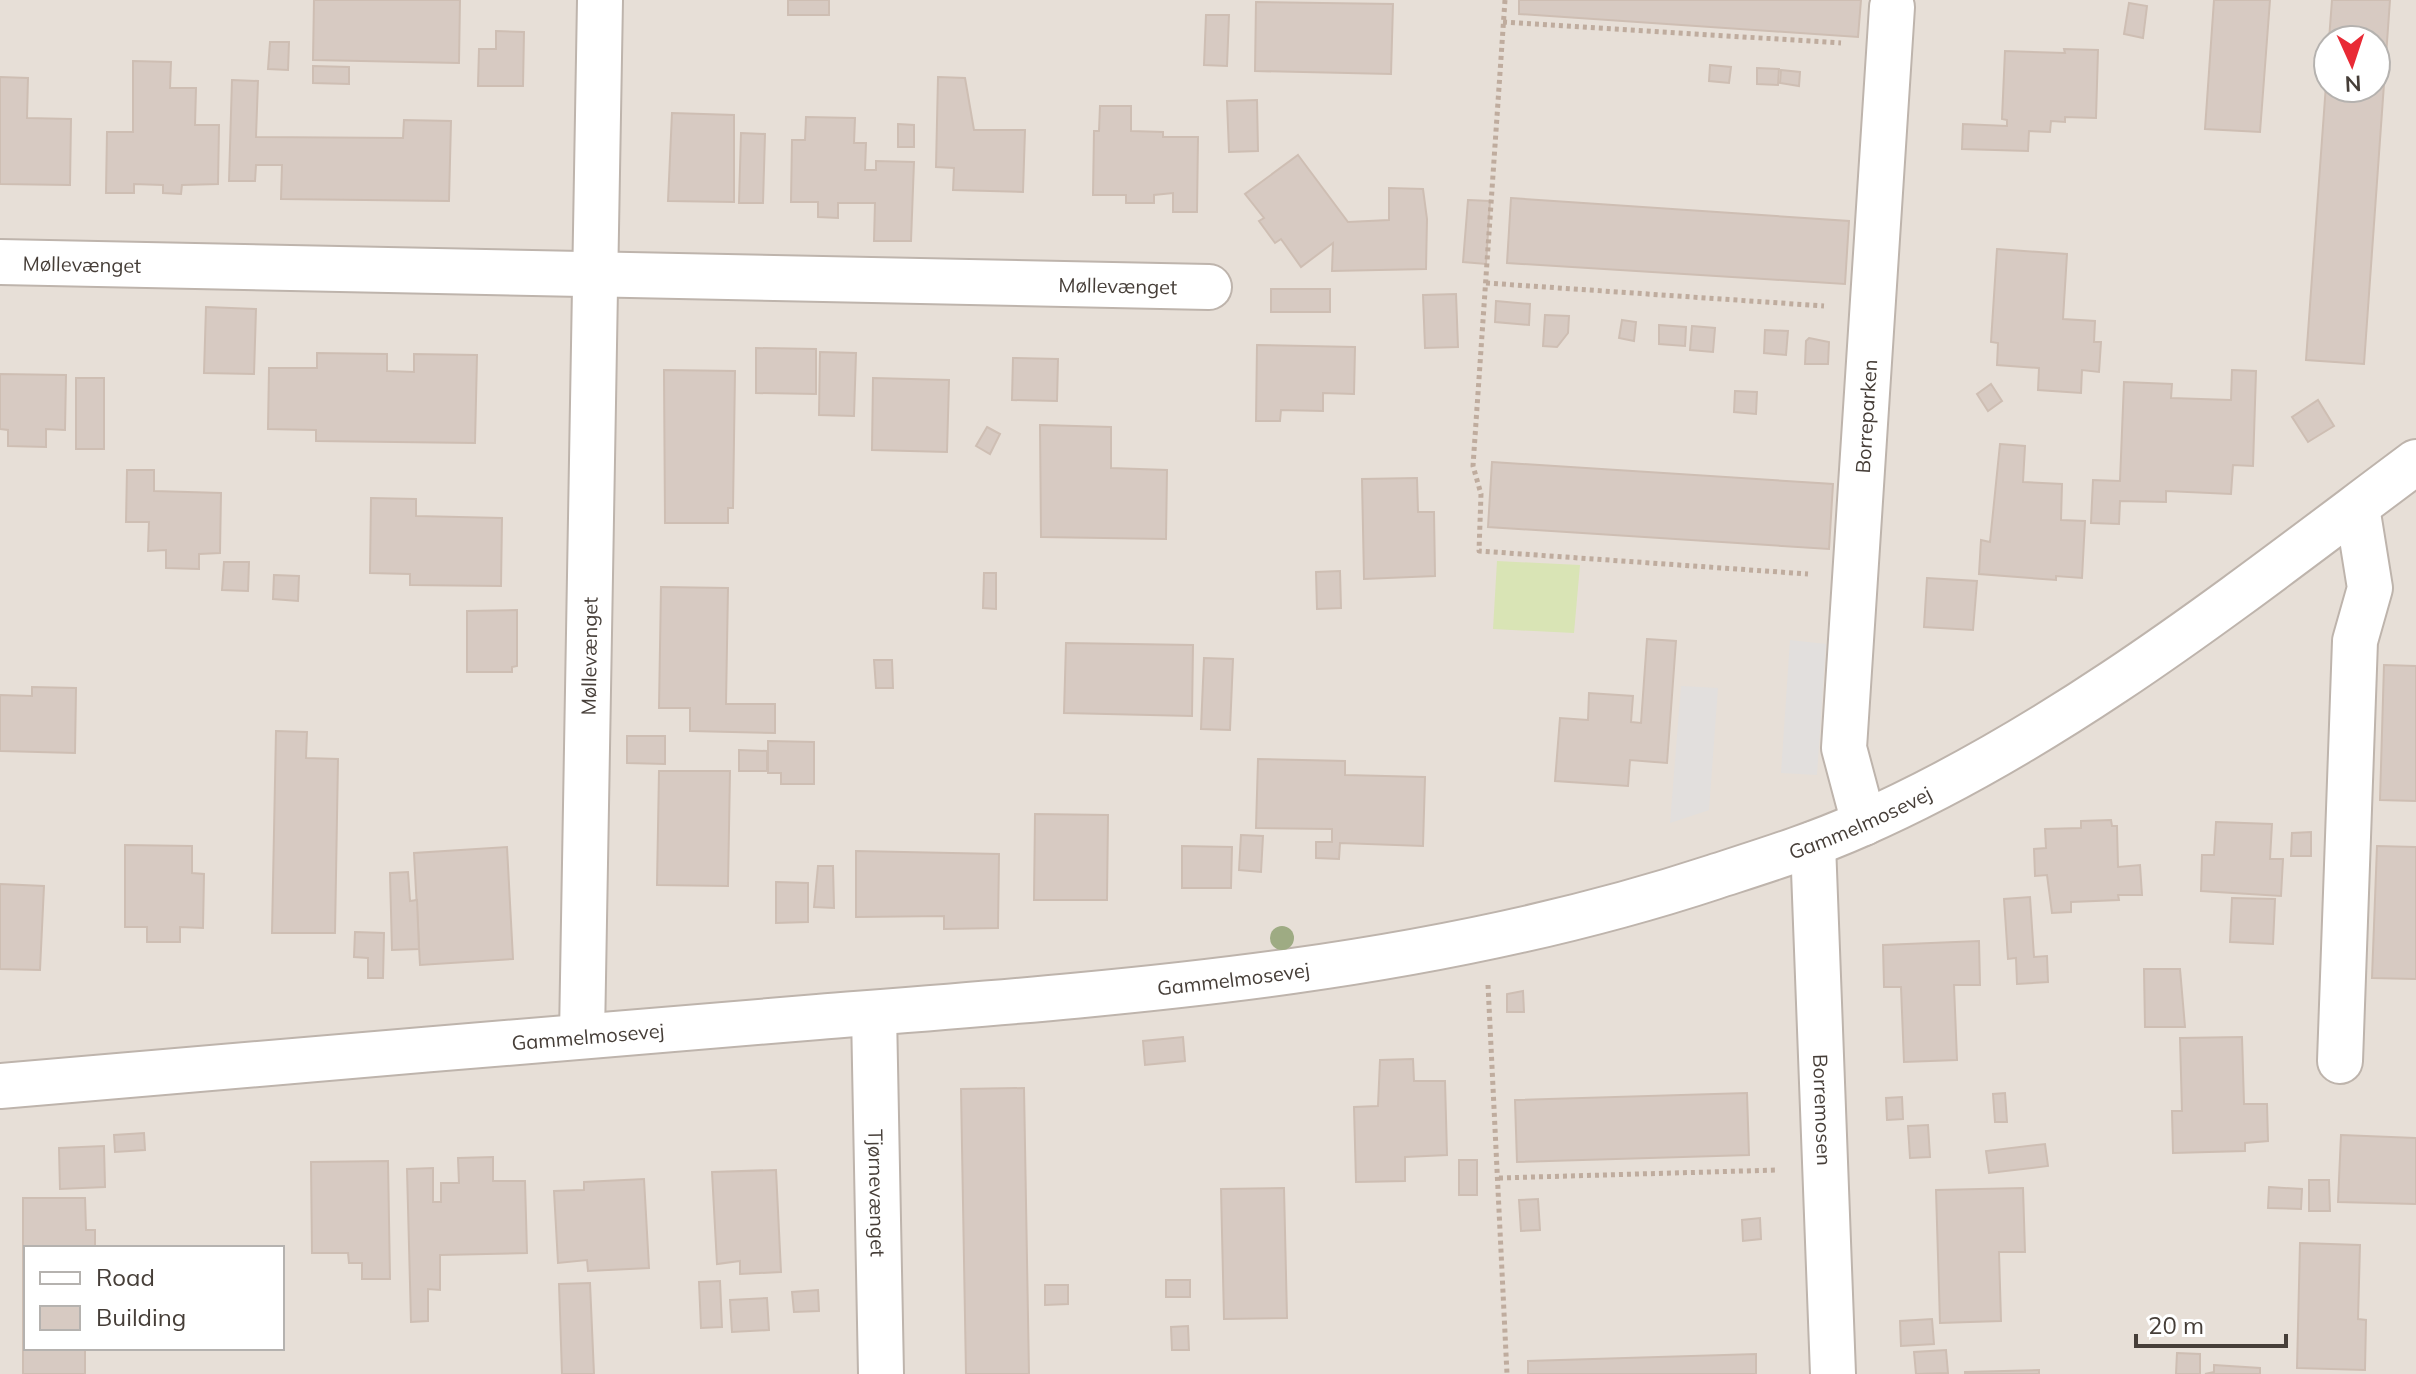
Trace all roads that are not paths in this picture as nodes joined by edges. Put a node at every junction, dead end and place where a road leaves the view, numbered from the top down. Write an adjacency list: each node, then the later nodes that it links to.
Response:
1 (600, 0): 4 (street, Møllevænget)
2 (1892, 27): 8 (street, Borreparken)
3 (0, 262): 4 (street, Møllevænget)
4 (595, 275): 5 (street, Møllevænget); 11 (street, Møllevænget)
5 (1209, 287)
6 (2416, 462): 7 (street, Gammelmosevej)
7 (2357, 507): 8 (street, Gammelmosevej); 12 (street)
8 (1864, 823): 9 (street, Gammelmosevej)
9 (1813, 844): 10 (street, Gammelmosevej); 15 (street, Borremosen)
10 (874, 1013): 11 (street, Gammelmosevej); 14 (street, Tjørnevænget)
11 (582, 1036): 13 (street, Gammelmosevej)
12 (2340, 1061)
13 (0, 1086)
14 (881, 1374)
15 (1833, 1374)

